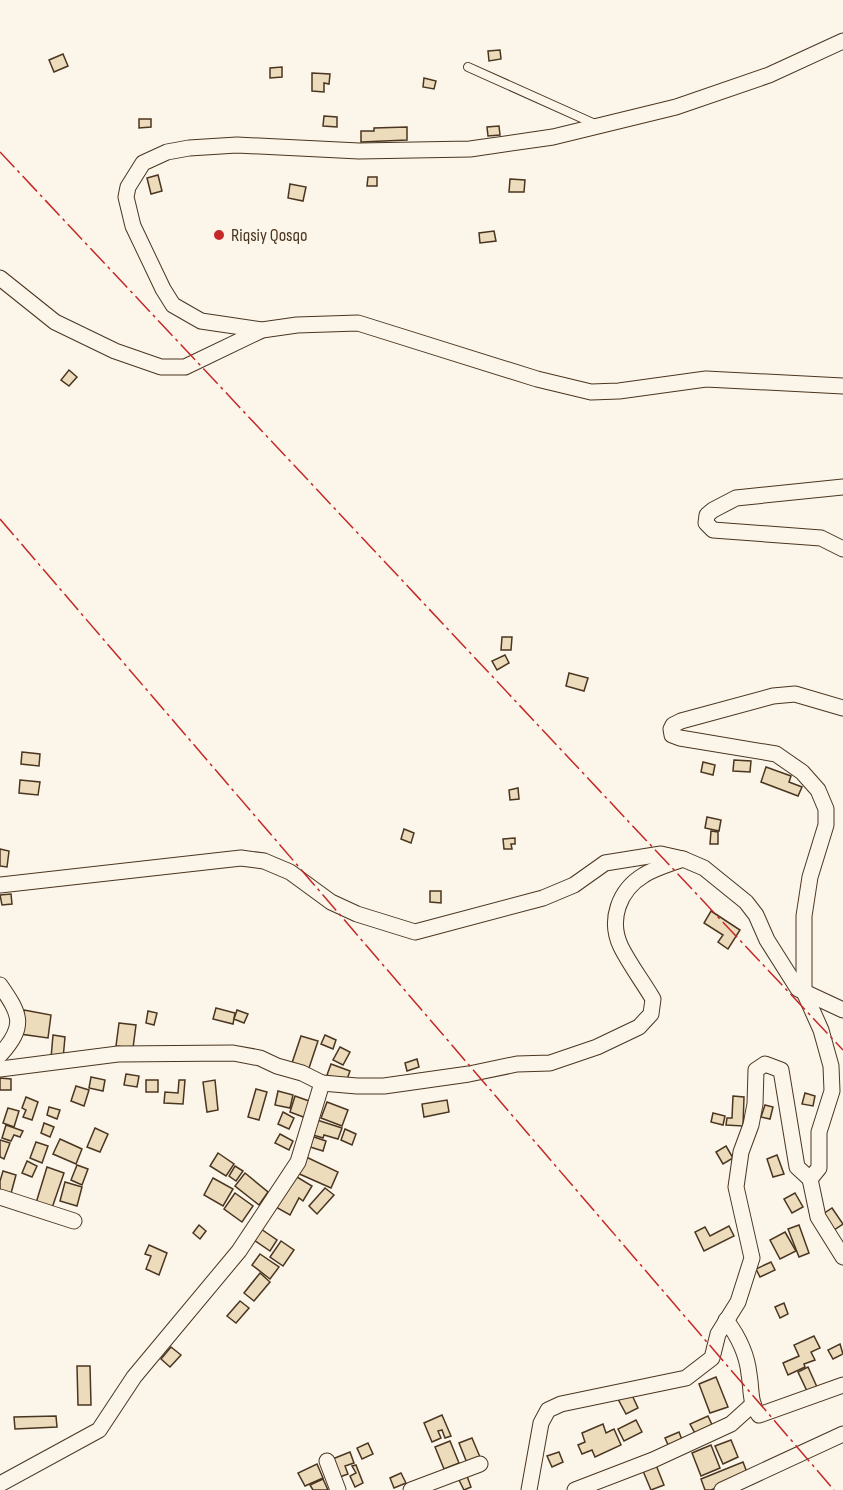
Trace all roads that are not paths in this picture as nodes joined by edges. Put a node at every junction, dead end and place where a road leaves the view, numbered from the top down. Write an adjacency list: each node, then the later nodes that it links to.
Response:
1 (843, 42): 3 (street)
2 (468, 67): 3 (lane)
3 (599, 126): 5 (street)
4 (0, 278): 5 (street)
5 (262, 330): 6 (street)
6 (843, 386)
7 (843, 487): 8 (street)
8 (843, 549)
9 (843, 708): 13 (street)
10 (683, 859): 11 (street); 13 (street); 17 (street)
11 (0, 885)
12 (0, 986): 15 (street)
13 (804, 992): 14 (street); 18 (street)
14 (843, 1010)
15 (0, 1055)
16 (0, 1069): 17 (street)
17 (322, 1083): 28 (street)
18 (810, 1179): 21 (street); 22 (street)
19 (0, 1197): 20 (street)
20 (74, 1221)
21 (843, 1257)
22 (726, 1320): 24 (street); 31 (street)
23 (843, 1385): 24 (street)
24 (752, 1405): 32 (street)
25 (843, 1434): 33 (street)
26 (327, 1461): 29 (street)
27 (480, 1464): 30 (street)
28 (0, 1484)
29 (338, 1490)
30 (411, 1490)
31 (529, 1490)
32 (575, 1490)
33 (722, 1490)

